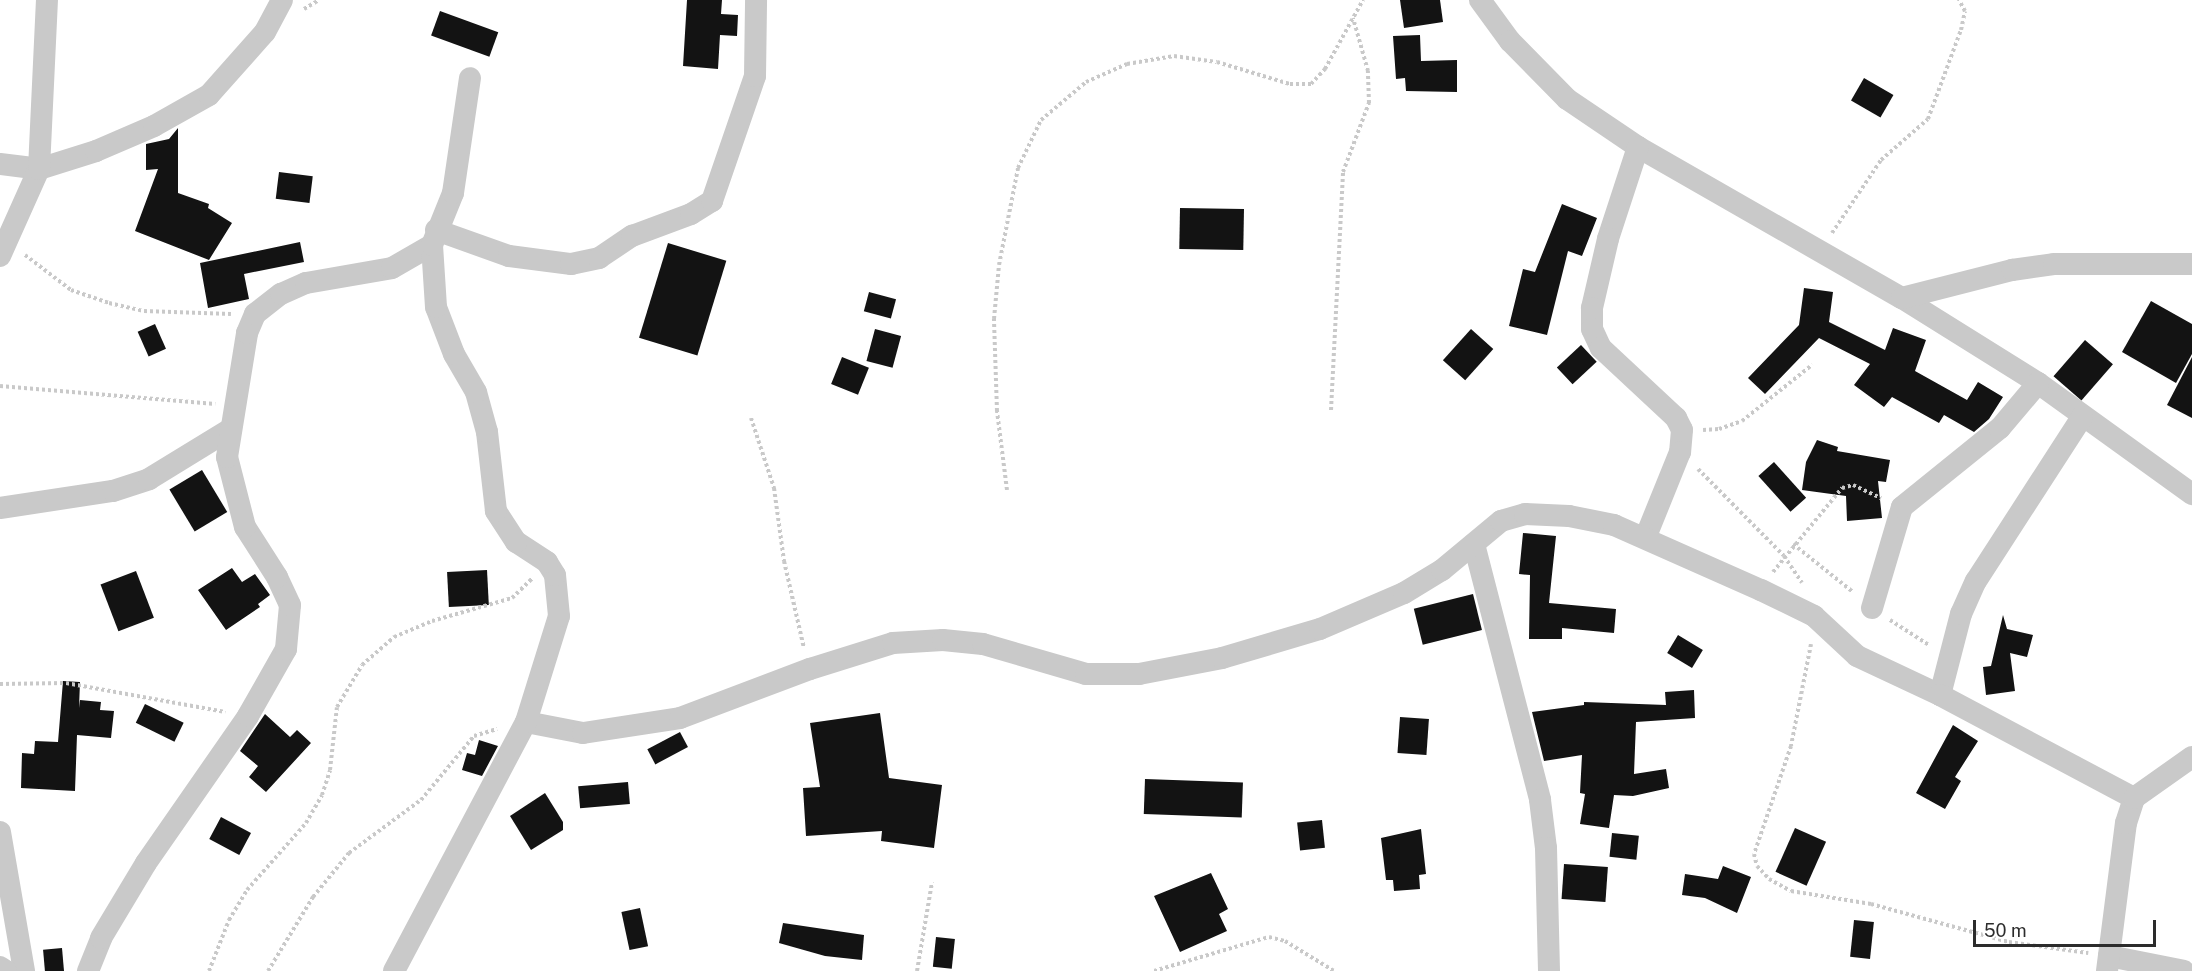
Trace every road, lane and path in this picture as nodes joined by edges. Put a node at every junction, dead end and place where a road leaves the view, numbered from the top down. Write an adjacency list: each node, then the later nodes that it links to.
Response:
1 (47, 0): 11 (street)
2 (282, 0): 11 (street)
3 (756, 0): 12 (street)
4 (1363, 0): 7 (path)
5 (1480, 0): 9 (street)
6 (1959, 0): 14 (path)
7 (1353, 17): 22 (path); 27 (path)
8 (470, 78): 12 (street)
9 (1638, 147): 14 (street); 26 (street)
10 (0, 164): 11 (street)
11 (39, 169): 13 (street)
12 (434, 237): 17 (street); 34 (street)
13 (4, 249): 17 (path)
14 (1820, 252): 16 (street)
15 (2192, 264): 16 (street)
16 (1902, 298): 19 (street)
17 (255, 314): 21 (street)
18 (1812, 365): 26 (path)
19 (2038, 383): 23 (street); 29 (street)
20 (0, 386): 21 (path)
21 (237, 405): 25 (street)
22 (1331, 410)
23 (2082, 417): 28 (street); 39 (street)
24 (751, 418): 37 (path)
25 (229, 430): 30 (street); 40 (street)
26 (1681, 441): 31 (street); 33 (path)
27 (1007, 490)
28 (2192, 494)
29 (1902, 507): 33 (path); 35 (street)
30 (0, 508)
31 (1646, 536): 32 (street); 36 (street)
32 (1474, 544): 37 (street); 57 (street)
33 (1784, 556): 36 (path)
34 (547, 562): 41 (street); 51 (path)
35 (1872, 608)
36 (1814, 616): 39 (street); 46 (path)
37 (810, 669): 41 (street)
38 (0, 684): 40 (path)
39 (1940, 695): 43 (street)
40 (248, 716): 50 (street)
41 (523, 727): 52 (path); 53 (street)
42 (2192, 758): 43 (street)
43 (2134, 798): 46 (street)
44 (0, 832): 49 (street)
45 (932, 882): 54 (path)
46 (2108, 963): 58 (street)
47 (0, 967): 48 (street)
48 (6, 971)
49 (24, 971)
50 (88, 971)
51 (209, 971)
52 (268, 971)
53 (393, 971)
54 (917, 971)
55 (1154, 971): 56 (path)
56 (1334, 971)
57 (1549, 971)
58 (2184, 971)

